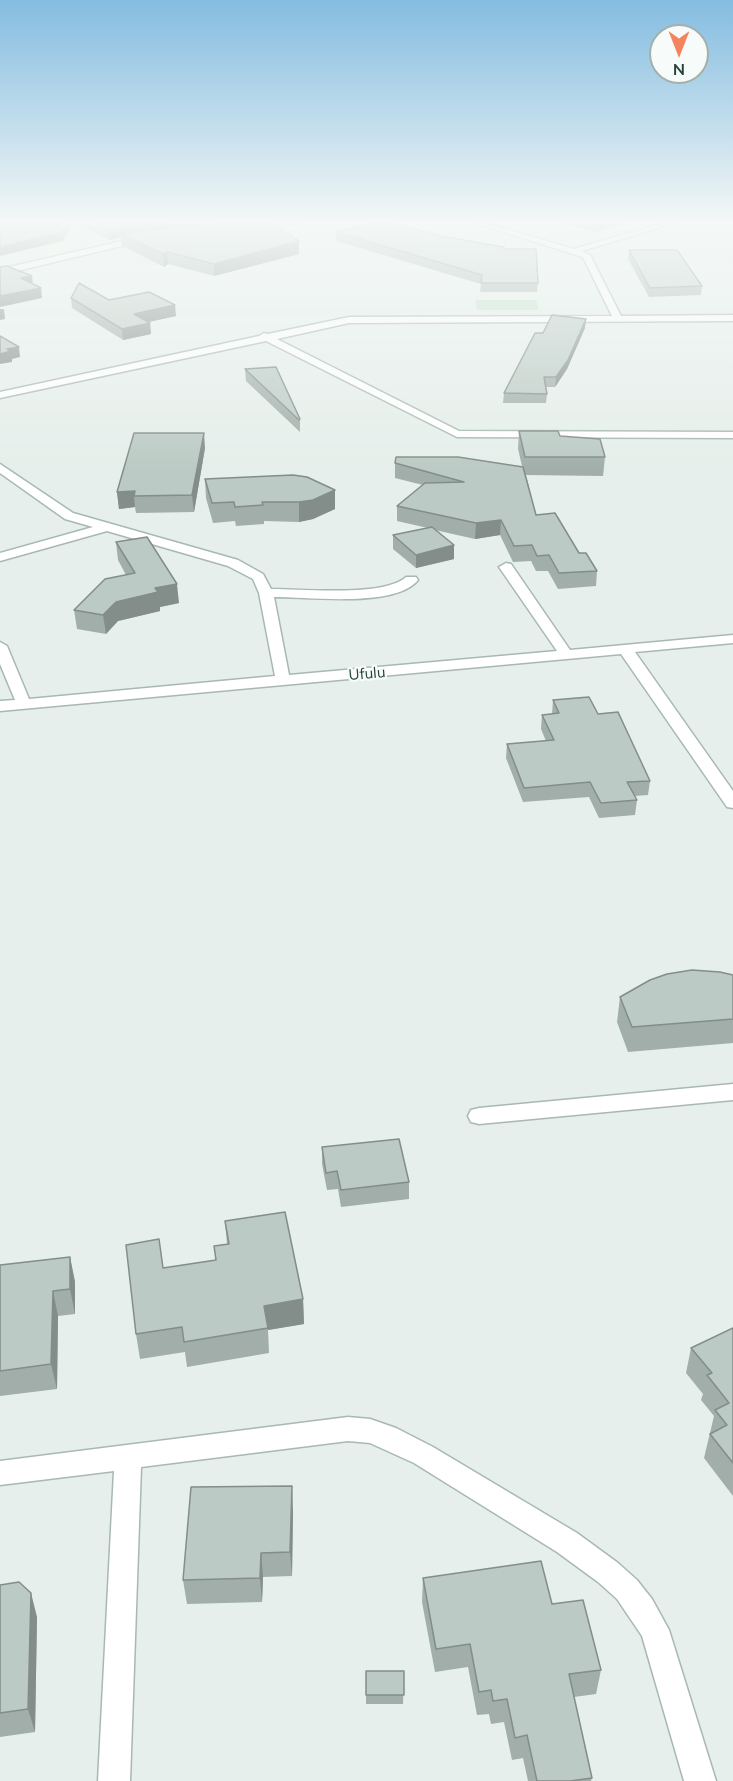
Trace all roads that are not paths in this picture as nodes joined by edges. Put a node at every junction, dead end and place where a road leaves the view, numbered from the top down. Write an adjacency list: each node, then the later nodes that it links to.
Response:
1 (612, 306): 3 (street)
2 (733, 318): 3 (street)
3 (618, 319): 4 (street)
4 (264, 336): 5 (street); 6 (street)
5 (0, 395)
6 (733, 435)
7 (2, 471): 8 (street)
8 (105, 527): 9 (street); 12 (street)
9 (0, 557)
10 (506, 567): 16 (street)
11 (411, 580): 12 (street)
12 (266, 593): 17 (street)
13 (733, 639): 15 (street, Ufulu)
14 (0, 646): 18 (street)
15 (626, 650): 16 (street, Ufulu); 20 (street)
16 (567, 655): 17 (street, Ufulu)
17 (283, 682): 18 (street, Ufulu)
18 (24, 704): 19 (street, Ufulu)
19 (0, 706)
20 (733, 803)
21 (733, 1092): 22 (street)
22 (479, 1116)
23 (128, 1457): 24 (street); 25 (street); 26 (street)
24 (0, 1473)
25 (114, 1781)
26 (700, 1781)

